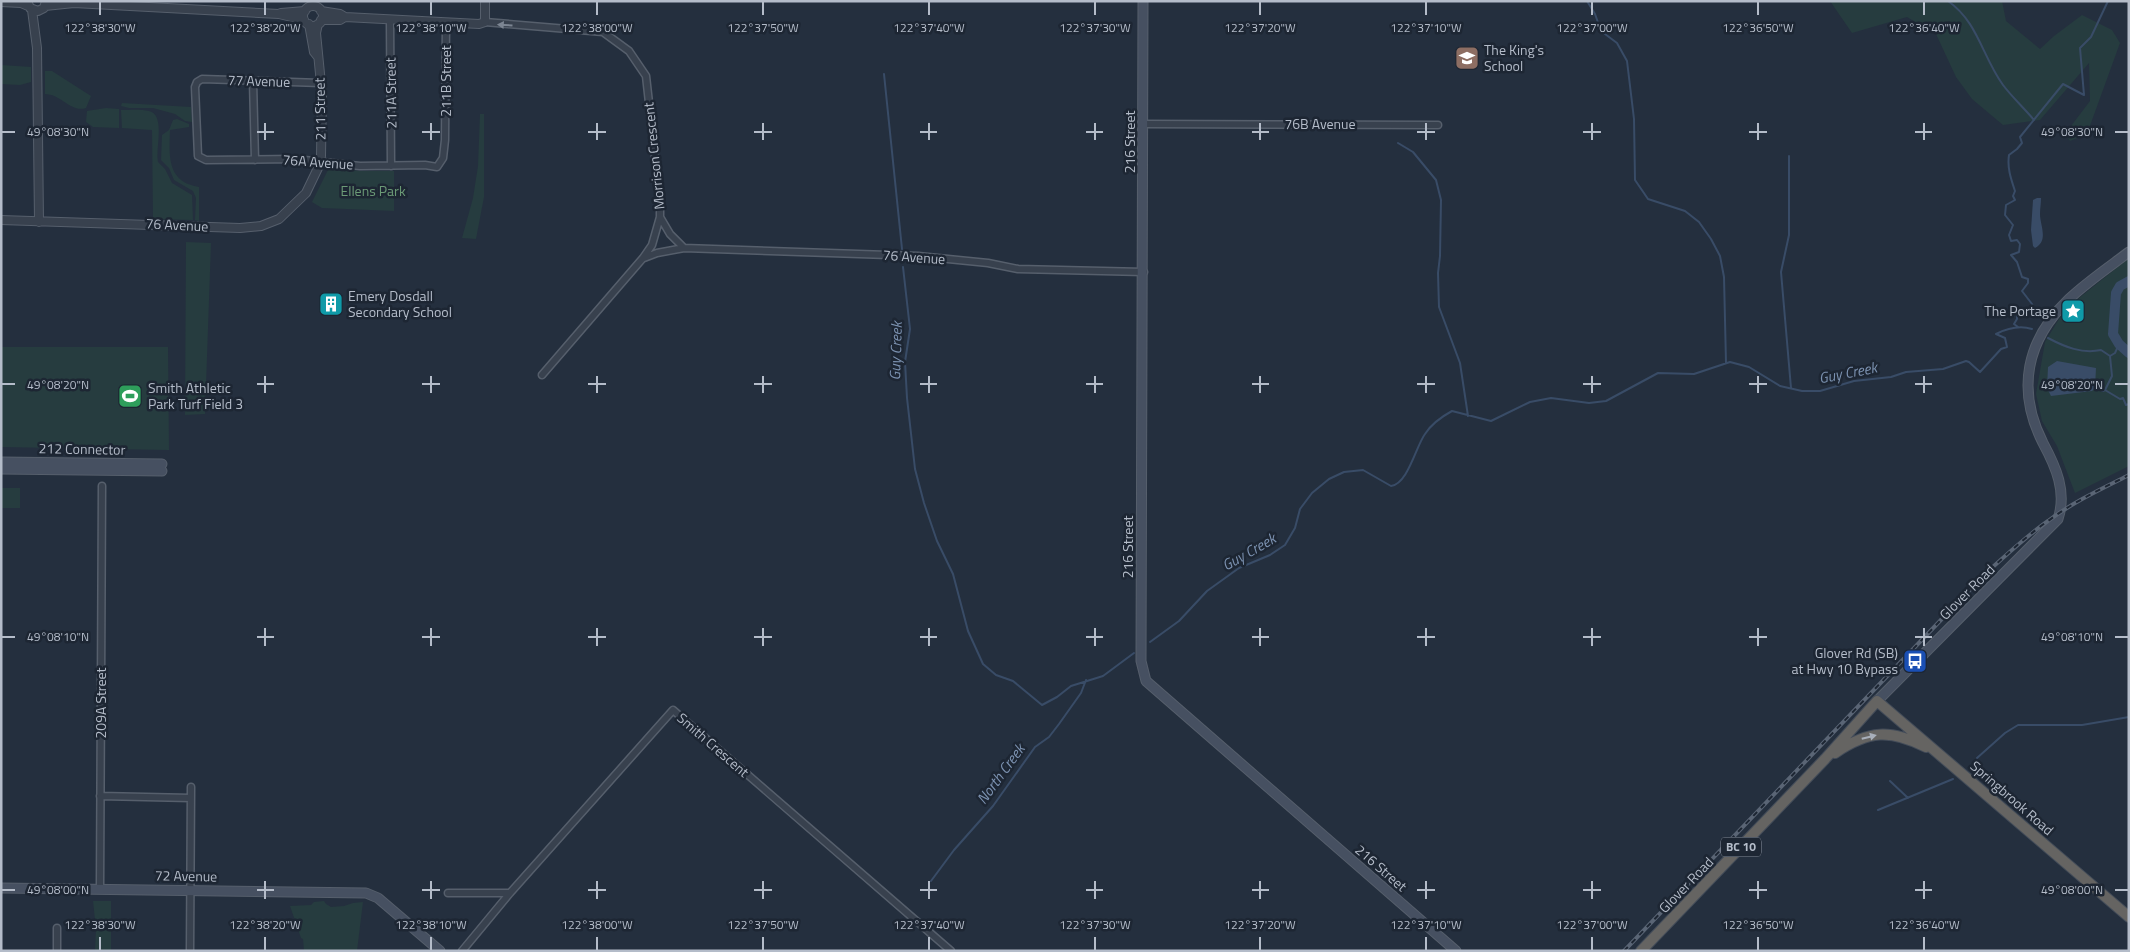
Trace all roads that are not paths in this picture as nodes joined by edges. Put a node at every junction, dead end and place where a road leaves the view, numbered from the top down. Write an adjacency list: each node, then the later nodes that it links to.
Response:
1 (63, 1): 5 (street)
2 (486, 1): 14 (street)
3 (1143, 1): 20 (main road, 216 Street)
4 (1, 2): 6 (street)
5 (74, 3): 7 (street); 9 (street)
6 (29, 5): 7 (street); 16 (street)
7 (44, 6): 16 (street)
8 (313, 6): 9 (street); 10 (street); 12 (street, 211 Street); 13 (street, 211 Street)
9 (280, 14): 12 (street)
10 (345, 17): 11 (street); 13 (street)
11 (390, 20): 15 (street); 25 (street, 211A Street)
12 (307, 22): 13 (street); 17 (street, 211 Street)
13 (320, 22): 17 (street, 211 Street)
14 (485, 22): 15 (street); 27 (street, Morrison Crescent, one-way to 14)
15 (446, 23): 26 (street, 211B Street)
16 (37, 40): 29 (street)
17 (318, 57): 19 (street, 211 Street)
18 (253, 81): 19 (street, 77 Avenue); 22 (street, 77 Avenue); 23 (street)
19 (321, 83): 24 (street, 211 Street)
20 (1143, 124): 21 (street, 76B Avenue); 33 (main road, 216 Street)
21 (1438, 125)
22 (199, 157): 23 (street, 76A Avenue)
23 (255, 160): 24 (street, 76A Avenue)
24 (320, 161): 25 (street, 76A Avenue); 29 (street, 76 Avenue)
25 (391, 166): 26 (street, 76A Avenue)
26 (437, 167)
27 (660, 217): 30 (street); 32 (street, Morrison Crescent)
28 (1, 220): 29 (street, 76 Avenue)
29 (39, 222)
30 (684, 248): 32 (street, 76 Avenue); 33 (street, 76 Avenue)
31 (2129, 252): 38 (main road, Glover Road)
32 (643, 258): 34 (street, Morrison Crescent)
33 (1144, 272): 56 (main road, 216 Street)
34 (542, 375)
35 (1, 462): 36 (main road, 212 Connector)
36 (1, 469)
37 (102, 486): 42 (street, 209A Street)
38 (1877, 701): 39 (highway, Glover Road / BC 10); 40 (highway, Springbrook Road)
39 (1825, 758): 40 (highway, one-way to 40); 57 (highway, Glover Road / BC 10)
40 (1946, 760): 49 (highway, Springbrook Road)
41 (191, 787): 43 (street)
42 (100, 796): 43 (street); 45 (street, 209A Street)
43 (191, 798): 46 (street)
44 (1, 888): 45 (main road, 72 Avenue)
45 (100, 889): 46 (main road, 72 Avenue)
46 (190, 890): 52 (street); 53 (main road, 72 Avenue)
47 (448, 893): 48 (street)
48 (510, 893): 54 (street, Smith Crescent); 55 (street, Smith Crescent)
49 (2129, 917)
50 (57, 928): 51 (street)
51 (56, 951)
52 (190, 951)
53 (440, 951)
54 (462, 951)
55 (951, 951)
56 (1456, 951)
57 (1642, 951)

